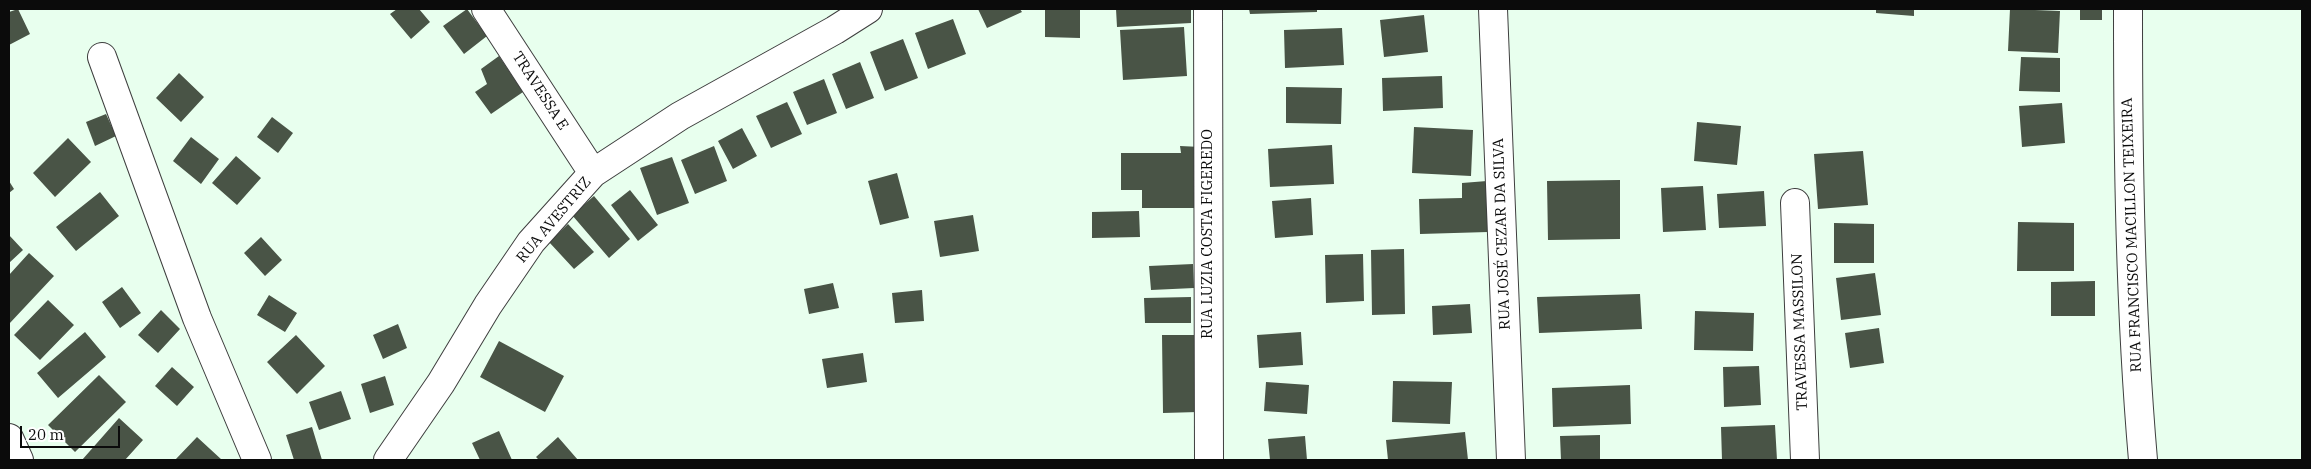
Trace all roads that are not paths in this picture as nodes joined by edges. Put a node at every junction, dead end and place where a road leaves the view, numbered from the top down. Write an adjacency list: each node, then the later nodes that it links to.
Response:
1 (486, 9): 7 (street, TRAVESSA E)
2 (868, 9): 7 (street, RUA AVESTRIZ)
3 (1208, 9): 13 (street, RUA LUZIA COSTA FIGEREDO)
4 (1493, 9): 14 (street, RUA JOSÉ CEZAR DA SILVA)
5 (2128, 9): 16 (street, RUA FRANCISCO MACILLON TEIXEIRA)
6 (102, 57): 11 (street)
7 (593, 173): 12 (street, RUA AVESTRIZ)
8 (1795, 204): 15 (street, TRAVESSA MASSILON)
9 (9, 438): 10 (street)
10 (18, 460)
11 (257, 460)
12 (388, 460)
13 (1208, 460)
14 (1512, 460)
15 (1805, 460)
16 (2143, 460)

